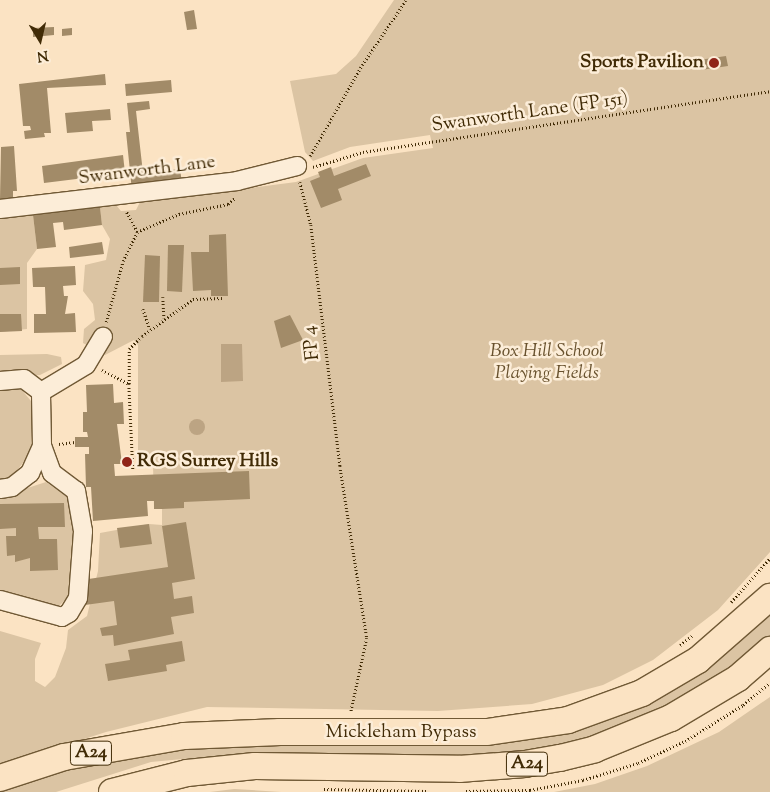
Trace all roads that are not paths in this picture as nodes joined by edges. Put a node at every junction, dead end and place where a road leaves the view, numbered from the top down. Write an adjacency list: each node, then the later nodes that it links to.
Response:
1 (297, 166): 2 (lane, Swanworth Lane)
2 (0, 209)
3 (103, 337): 5 (lane)
4 (0, 381): 5 (lane)
5 (41, 392): 6 (lane)
6 (42, 446): 7 (lane); 9 (lane)
7 (0, 489)
8 (770, 598): 11 (highway, Mickleham Bypass / A24)
9 (0, 600)
10 (770, 650): 12 (highway, Mickleham Bypass / A24)
11 (0, 778)
12 (112, 792)

